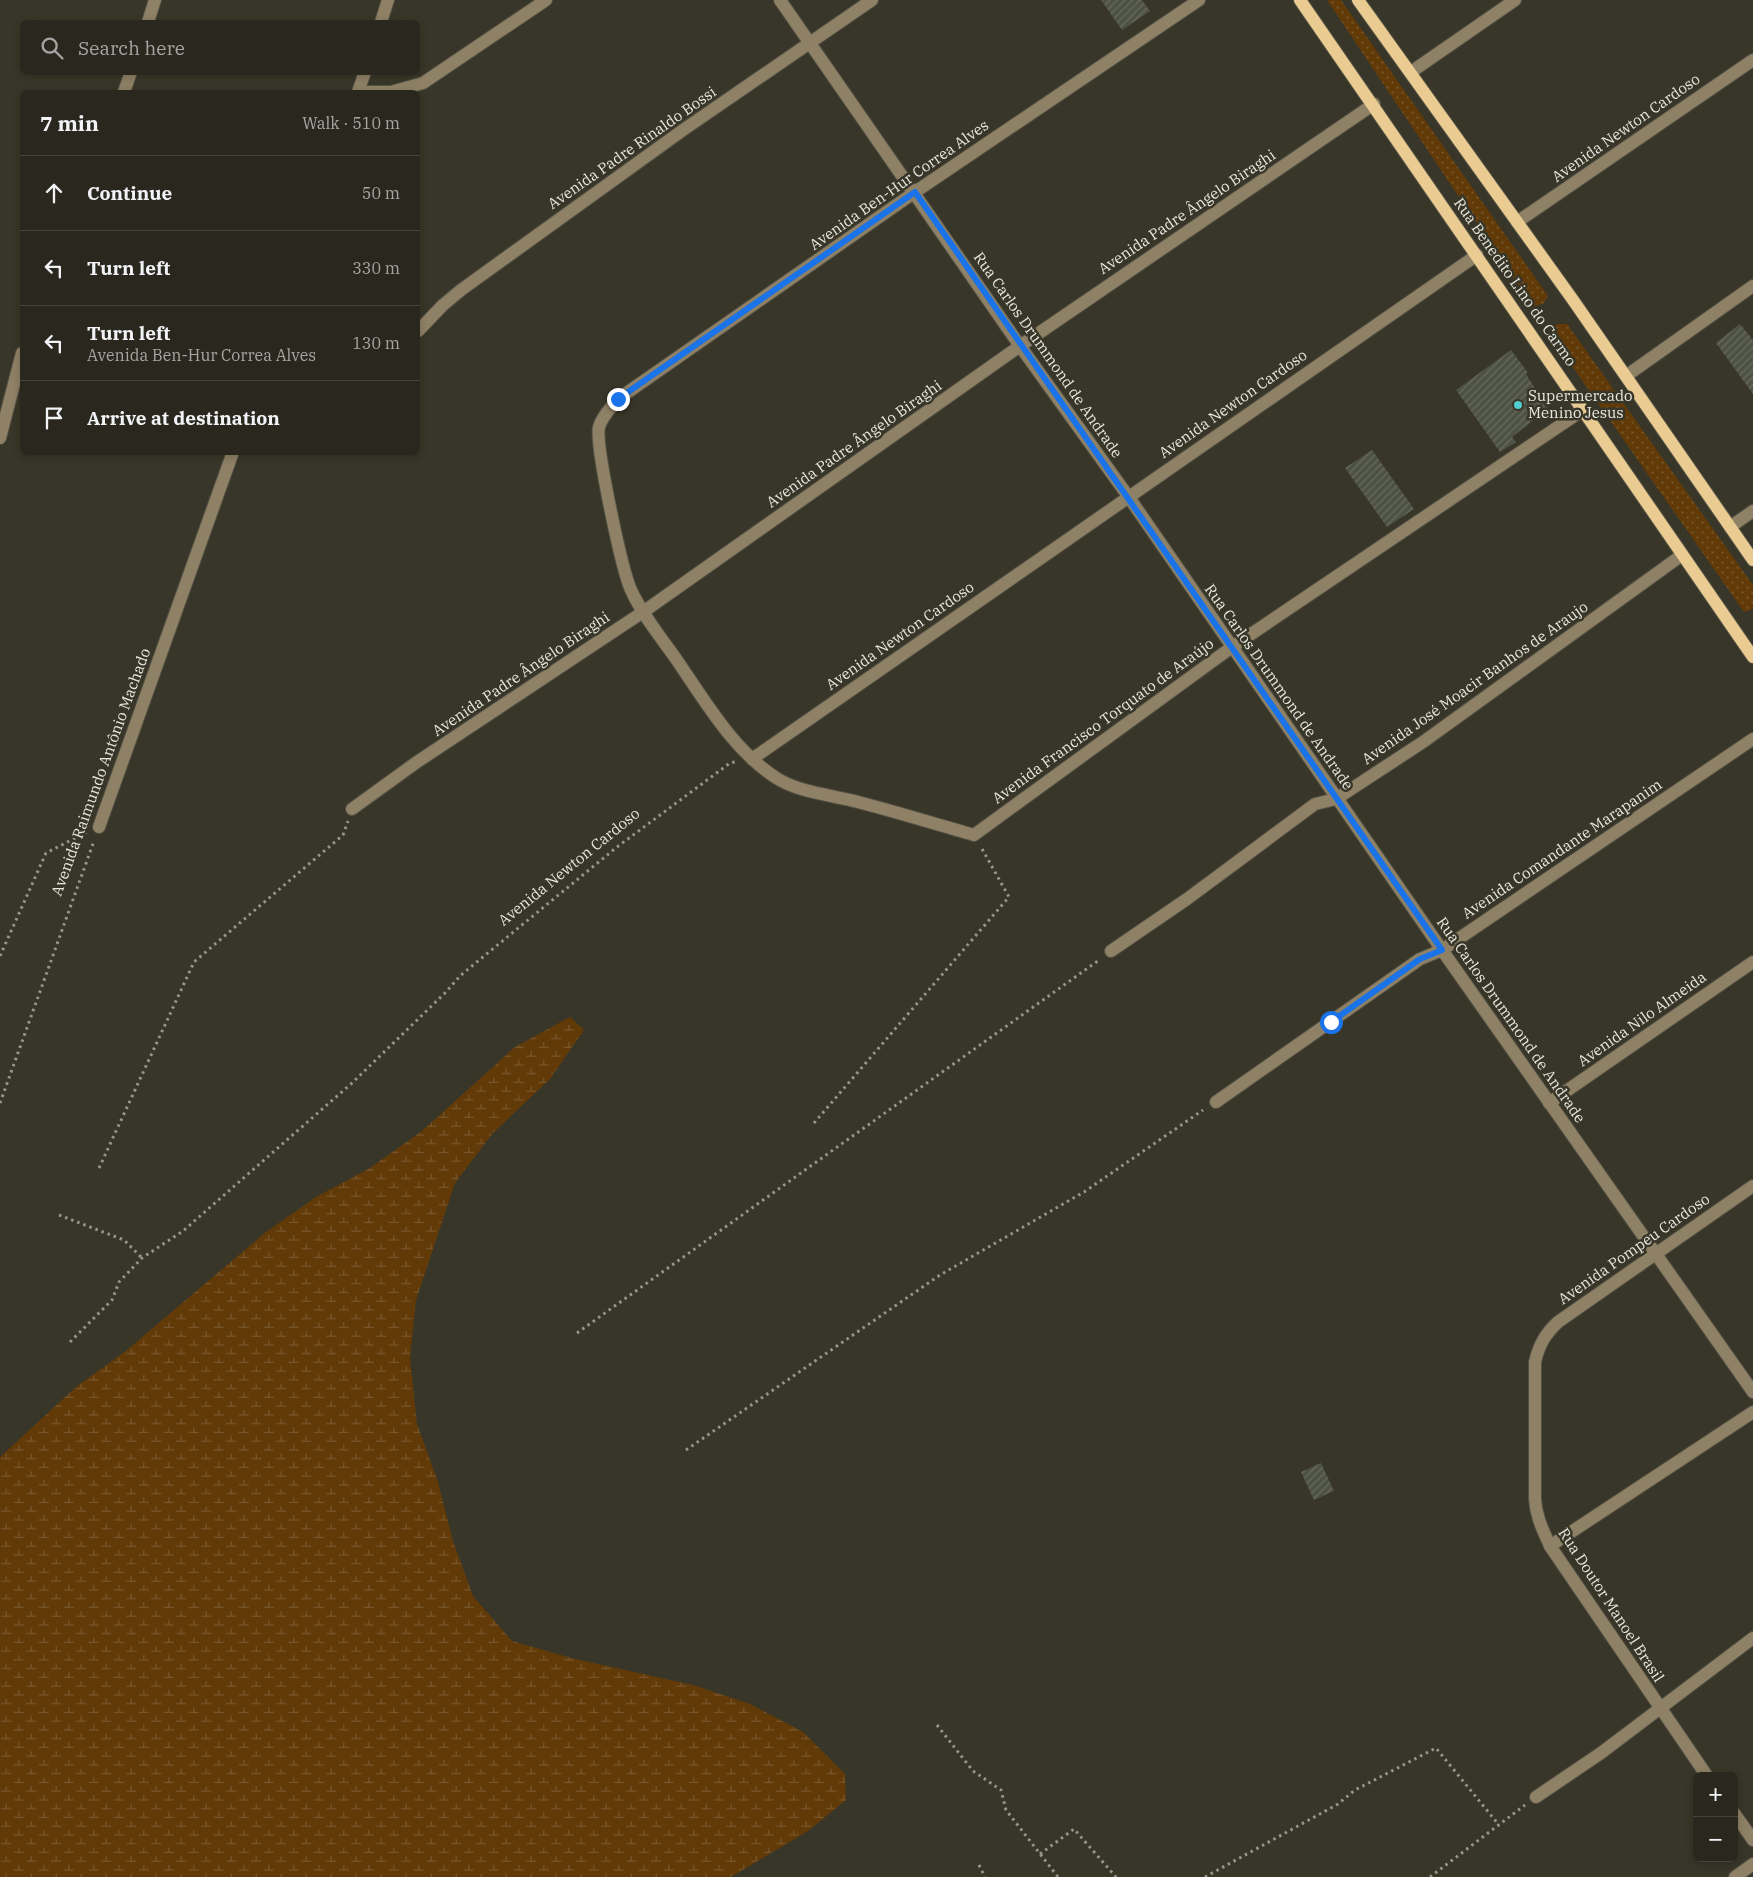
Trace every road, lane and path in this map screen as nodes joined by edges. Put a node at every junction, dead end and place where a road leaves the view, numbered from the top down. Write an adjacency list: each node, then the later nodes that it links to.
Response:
1 (155, 0): 10 (street)
2 (388, 0): 11 (street)
3 (546, 0): 19 (street)
4 (780, 0): 12 (street, Rua Carlos Drummond de Andrade)
5 (872, 0): 12 (street, Avenida Padre Rinaldo Bossi)
6 (1200, 0): 21 (street, Avenida Ben-Hur Correa Alves)
7 (1300, 0): 20 (main road, Rua Benedito Lino do Carmo)
8 (1358, 0): 14 (main road)
9 (1515, 0): 14 (street)
10 (149, 20)
11 (382, 20)
12 (811, 42): 21 (street, Rua Carlos Drummond de Andrade); 25 (street, Avenida Padre Rinaldo Bossi)
13 (1753, 60): 22 (street, Avenida Newton Cardoso)
14 (1411, 72): 22 (main road)
15 (130, 75): 17 (street)
16 (364, 75): 18 (street)
17 (125, 90)
18 (359, 90)
19 (398, 90)
20 (1374, 104): 23 (main road, Rua Benedito Lino do Carmo); 26 (street, Avenida Padre Ângelo Biraghi)
21 (915, 192): 26 (street, Rua Carlos Drummond de Andrade); 37 (street, Avenida Ben-Hur Correa Alves)
22 (1517, 222): 28 (main road)
23 (1477, 256): 29 (main road, Rua Benedito Lino do Carmo); 32 (street, Avenida Newton Cardoso)
24 (1753, 286): 28 (street)
25 (420, 329)
26 (1020, 346): 32 (street, Rua Carlos Drummond de Andrade); 37 (street, Avenida Padre Ângelo Biraghi)
27 (20, 361): 30 (street)
28 (1626, 376): 34 (main road)
29 (1583, 410): 35 (main road, Rua Benedito Lino do Carmo); 38 (street, Avenida Francisco Torquato de Araújo)
30 (0, 438)
31 (232, 455): 44 (street, Avenida Raimundo Antônio Machado)
32 (1128, 496): 38 (street, Rua Carlos Drummond de Andrade); 41 (street, Avenida Newton Cardoso)
33 (1753, 511): 34 (street)
34 (1730, 527): 36 (main road)
35 (1682, 555): 39 (main road, Rua Benedito Lino do Carmo); 42 (street, Avenida José Moacir Banhos de Araujo)
36 (1753, 560)
37 (643, 612): 41 (street, Avenida Ben-Hur Correa Alves); 43 (street, Avenida Padre Ângelo Biraghi)
38 (1232, 647): 42 (street, Rua Carlos Drummond de Andrade); 45 (street, Avenida Francisco Torquato de Araújo)
39 (1753, 657)
40 (1753, 739): 46 (street, Avenida Comandante Marapanim)
41 (752, 759): 45 (street, Avenida Ben-Hur Correa Alves); 58 (path, Avenida Newton Cardoso)
42 (1336, 799): 46 (street, Rua Carlos Drummond de Andrade); 47 (street, Avenida José Moacir Banhos de Araujo)
43 (352, 809): 54 (path)
44 (99, 826): 48 (path); 51 (path, Avenida Raimundo Antônio Machado)
45 (974, 835): 53 (path)
46 (1442, 950): 50 (street, Avenida Comandante Marapanim); 52 (street, Rua Carlos Drummond de Andrade)
47 (1112, 951): 59 (path)
48 (0, 956)
49 (1753, 962): 52 (street, Avenida Nilo Almeida)
50 (1216, 1102): 64 (path)
51 (0, 1103)
52 (1549, 1103): 57 (street, Rua Carlos Drummond de Andrade)
53 (814, 1124)
54 (99, 1168)
55 (1753, 1186): 57 (street, Avenida Pompeu Cardoso)
56 (59, 1215): 58 (path)
57 (1655, 1253): 61 (street, Avenida Pompeu Cardoso); 62 (street, Rua Carlos Drummond de Andrade)
58 (142, 1258): 60 (path, Avenida Newton Cardoso)
59 (577, 1333)
60 (70, 1342)
61 (1539, 1346): 65 (street, Rua Doutor Manoel Brasil)
62 (1753, 1392)
63 (1753, 1412): 65 (street)
64 (686, 1450)
65 (1550, 1546): 67 (street, Rua Doutor Manoel Brasil)
66 (1753, 1638): 67 (street)
67 (1659, 1708): 69 (street, Rua Doutor Manoel Brasil); 70 (street)
68 (938, 1725): 74 (path)
69 (1705, 1772)
70 (1536, 1797): 72 (path)
71 (1737, 1817): 73 (street)
72 (1499, 1825): 80 (path); 81 (path)
73 (1753, 1840)
74 (1040, 1854): 78 (path); 79 (path)
75 (1753, 1864): 82 (street)
76 (979, 1865): 77 (path)
77 (985, 1877)
78 (1058, 1877)
79 (1116, 1877)
80 (1205, 1877)
81 (1430, 1877)
82 (1735, 1877)

